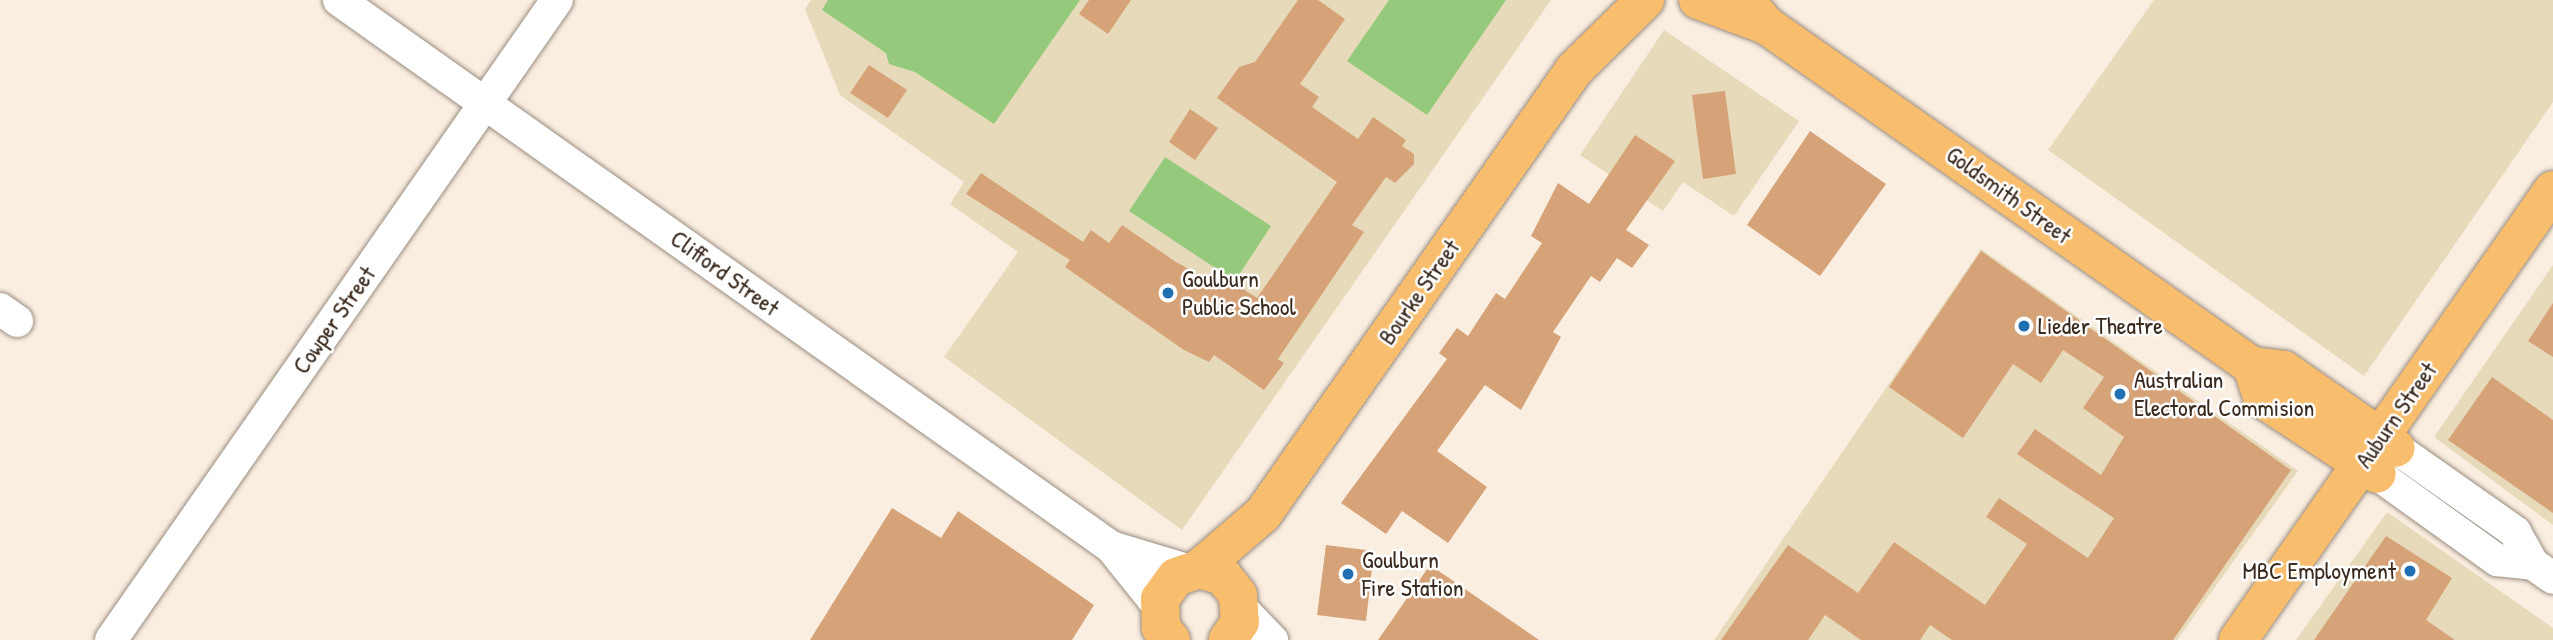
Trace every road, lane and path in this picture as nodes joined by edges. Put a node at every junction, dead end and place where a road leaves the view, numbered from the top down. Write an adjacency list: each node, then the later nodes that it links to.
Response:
1 (339, 0): 8 (street, Clifford Street)
2 (557, 0): 8 (street, Cowper Street)
3 (1608, 0): 7 (main road, Bourke Street)
4 (1645, 0): 7 (main road, Bourke Street)
5 (1698, 0): 6 (main road, Goldsmith Street)
6 (1755, 13): 11 (main road, Goldsmith Street)
7 (1574, 70): 12 (main road, Bourke Street)
8 (486, 101): 13 (street, Clifford Street); 18 (street, Cowper Street)
9 (2553, 190): 11 (main road, Auburn Street)
10 (2553, 232): 11 (main road, Auburn Street)
11 (2379, 456): 15 (street, Goldsmith Street); 20 (main road, Auburn Street); 21 (main road, Auburn Street)
12 (1264, 514): 14 (main road, Bourke Street); 16 (main road, Bourke Street)
13 (1111, 547): 14 (street, Clifford Street); 17 (street, Clifford Street)
14 (1194, 570): 16 (main road); 17 (main road, Bourke Street)
15 (2543, 571)
16 (1236, 614): 19 (street)
17 (1162, 629)
18 (111, 640)
19 (1272, 640)
20 (2238, 640)
21 (2260, 640)

